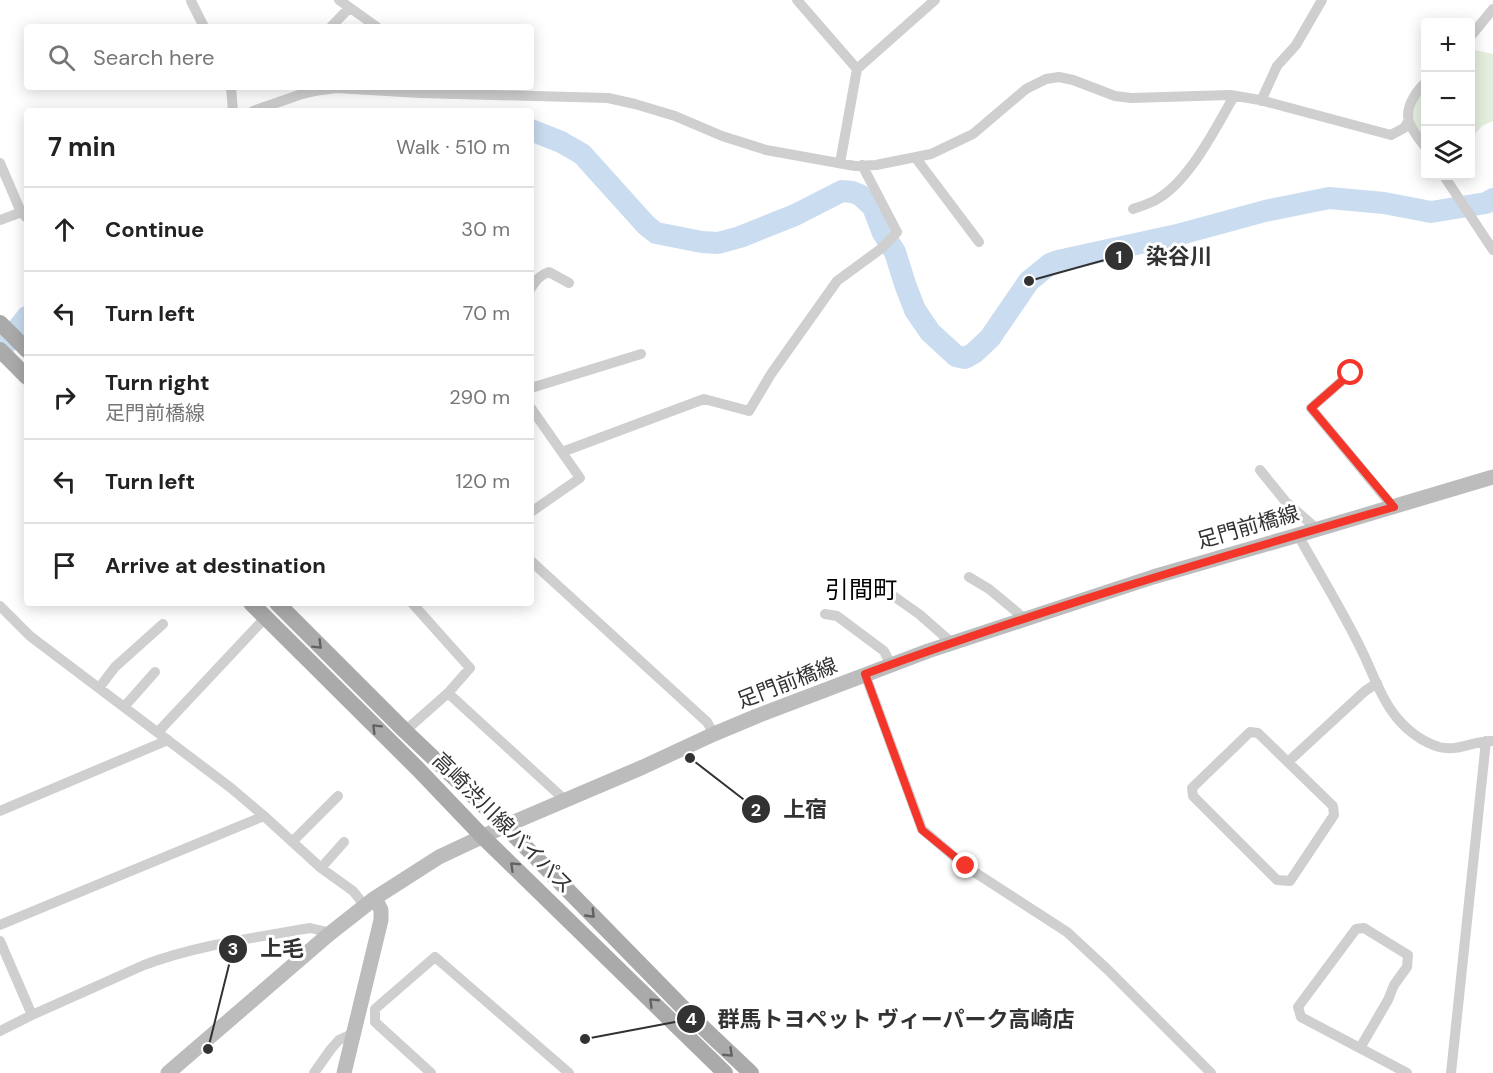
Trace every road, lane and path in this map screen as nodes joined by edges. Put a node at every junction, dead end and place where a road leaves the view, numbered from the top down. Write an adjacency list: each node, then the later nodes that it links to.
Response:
1 (339, 0): 6 (street)
2 (797, 0): 12 (street)
3 (935, 0): 12 (street)
4 (1322, 0): 20 (street)
5 (191, 1): 8 (street)
6 (349, 8): 9 (street); 10 (street)
7 (1493, 9): 11 (street)
8 (202, 24)
9 (334, 24)
10 (373, 24)
11 (1475, 31)
12 (857, 69): 27 (street)
13 (1421, 86): 23 (street)
14 (231, 90): 21 (street)
15 (288, 90): 19 (street)
16 (322, 90): 19 (street)
17 (422, 90): 27 (street)
18 (1234, 96): 20 (street); 25 (street); 30 (street)
19 (293, 97): 22 (street)
20 (1261, 100): 23 (street)
21 (232, 108)
22 (261, 108)
23 (1408, 122): 24 (street)
24 (1421, 142)
25 (915, 157): 28 (street); 34 (street)
26 (0, 163): 31 (street)
27 (840, 163): 28 (street)
28 (862, 165): 46 (street)
29 (1447, 180): 35 (street)
30 (1133, 209)
31 (24, 211)
32 (24, 213): 33 (street)
33 (0, 220)
34 (979, 242)
35 (1493, 250)
36 (569, 283): 37 (street)
37 (534, 284)
38 (3, 326): 39 (main road)
39 (24, 347)
40 (0, 350): 43 (main road)
41 (641, 354): 44 (street)
42 (1351, 373): 49 (street)
43 (24, 374)
44 (534, 387)
45 (534, 412): 46 (street)
46 (562, 452): 50 (street)
47 (1260, 470): 51 (street)
48 (1493, 477): 49 (main road, 足門前橋線)
49 (1394, 507): 51 (main road, 足門前橋線)
50 (534, 510)
51 (1317, 529): 52 (main road, 足門前橋線)
52 (1298, 536): 62 (main road, 足門前橋線); 68 (street)
53 (534, 564): 74 (street)
54 (969, 577): 62 (street)
55 (882, 588): 64 (street)
56 (0, 606): 69 (street)
57 (254, 606): 61 (main road, 高崎渋川線バイパス)
58 (280, 606): 72 (main road, 高崎渋川線バイパス, one-way to 72)
59 (415, 606): 70 (street)
60 (825, 614): 65 (street)
61 (265, 618): 73 (street); 83 (main road, 高崎渋川線バイパス, one-way to 61)
62 (1024, 618): 64 (main road, 足門前橋線)
63 (163, 624): 69 (street)
64 (952, 643): 65 (main road, 足門前橋線)
65 (891, 665): 67 (main road, 足門前橋線)
66 (155, 672): 71 (street)
67 (865, 674): 74 (main road, 足門前橋線); 102 (street)
68 (1377, 683): 76 (street); 77 (street)
69 (99, 688): 71 (street)
70 (448, 693): 72 (street); 79 (street)
71 (124, 707): 73 (street)
72 (405, 731): 82 (main road, 高崎渋川線バイパス)
73 (158, 732): 75 (street)
74 (714, 734): 79 (main road, 足門前橋線)
75 (168, 740): 80 (street); 81 (street)
76 (1490, 741): 104 (street)
77 (1288, 762): 77 (street)
78 (338, 796): 84 (street)
79 (565, 800): 82 (main road, 足門前橋線)
80 (0, 812)
81 (264, 816): 84 (street); 88 (street)
82 (505, 826): 83 (main road, 足門前橋線); 101 (main road, 高崎渋川線バイパス, one-way to 101)
83 (483, 837): 87 (main road, 足門前橋線); 100 (main road, 高崎渋川線バイパス, one-way to 83)
84 (292, 842): 86 (street)
85 (344, 842): 86 (street)
86 (321, 868): 87 (street)
87 (370, 902): 89 (main road, 足門前橋線); 93 (main road)
88 (0, 925)
89 (328, 935): 91 (street); 96 (main road, 足門前橋線)
90 (0, 941): 91 (street)
91 (32, 1015): 92 (street)
92 (0, 1031)
93 (354, 1033): 97 (street); 98 (main road)
94 (1360, 1048): 94 (street); 103 (street)
95 (424, 1071): 99 (street)
96 (168, 1073)
97 (314, 1073)
98 (344, 1073)
99 (569, 1073)
100 (725, 1073)
101 (751, 1073)
102 (1210, 1073)
103 (1407, 1073)
104 (1451, 1073)

